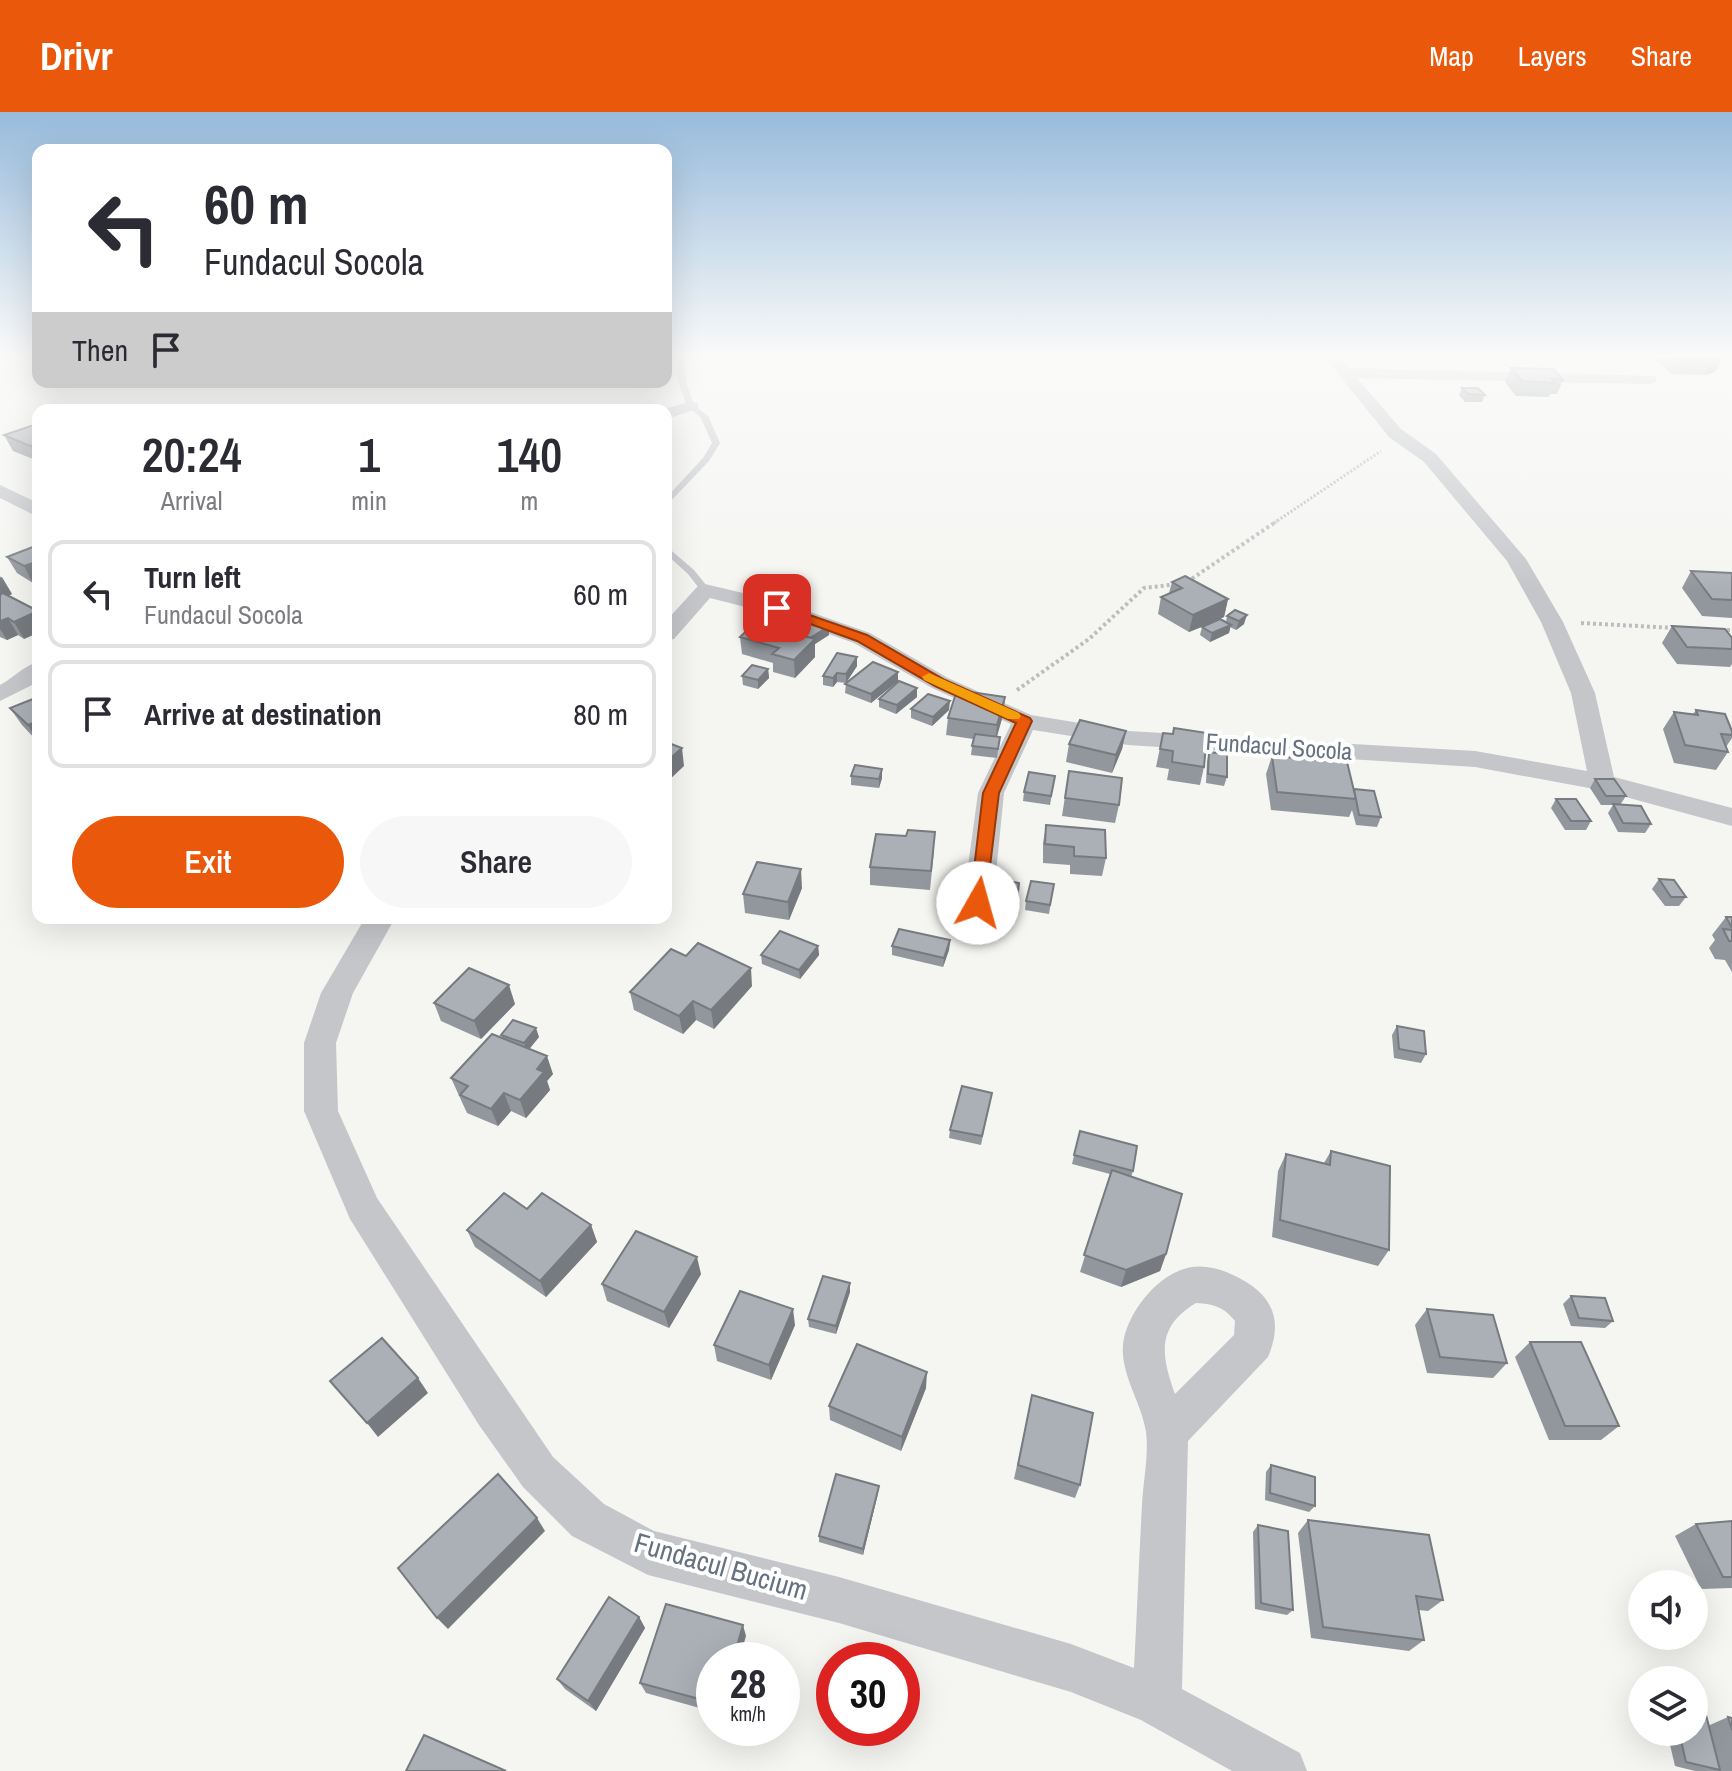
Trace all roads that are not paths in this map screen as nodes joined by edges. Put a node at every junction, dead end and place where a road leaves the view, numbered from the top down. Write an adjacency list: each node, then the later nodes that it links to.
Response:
1 (713, 435): 4 (lane)
2 (1398, 435): 12 (street)
3 (0, 491): 5 (street)
4 (672, 496)
5 (32, 508)
6 (672, 555): 7 (lane)
7 (705, 590): 8 (street); 11 (street, Fundacul Socola)
8 (672, 627)
9 (32, 678): 10 (street)
10 (0, 694)
11 (1025, 721): 12 (street, Fundacul Socola); 14 (street)
12 (1602, 782): 13 (street, Fundacul Socola)
13 (1732, 817)
14 (978, 903)
15 (377, 924): 17 (street, Fundacul Bucium)
16 (1167, 1432): 17 (street)
17 (1157, 1702): 18 (street, Fundacul Bucium)
18 (1282, 1771)

